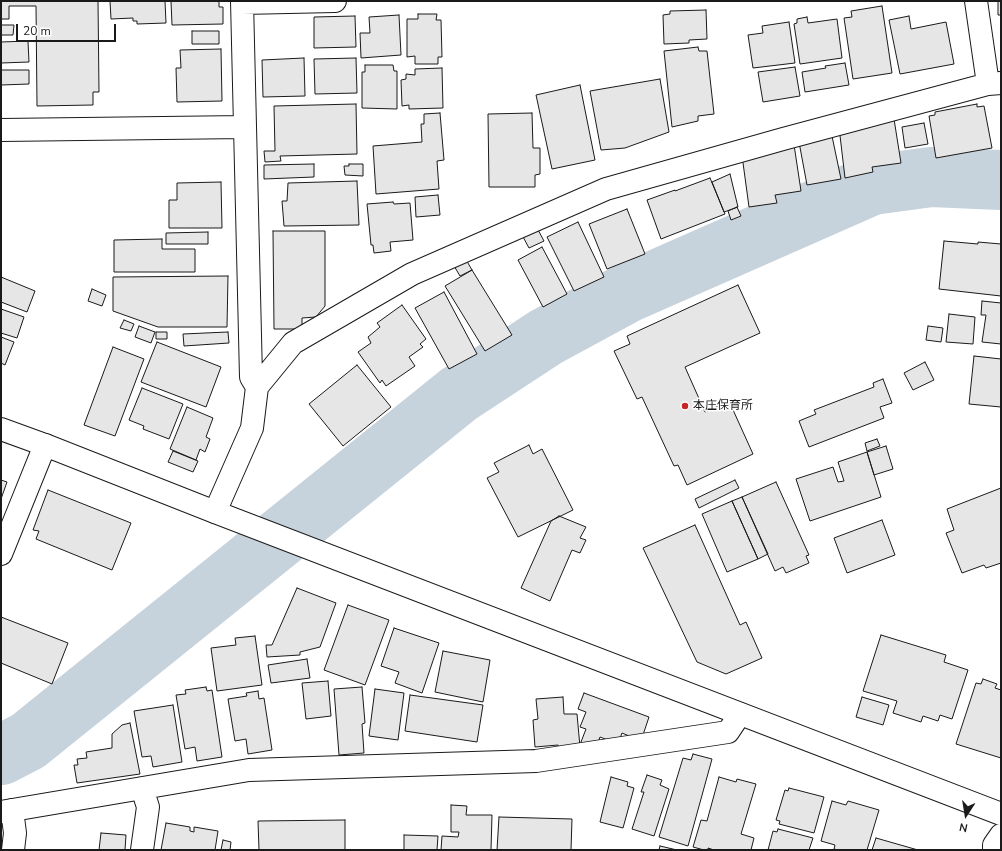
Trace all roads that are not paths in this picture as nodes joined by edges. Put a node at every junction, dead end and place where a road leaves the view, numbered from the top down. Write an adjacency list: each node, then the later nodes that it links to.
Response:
1 (335, 1): 3 (street)
2 (976, 1): 4 (street)
3 (242, 2): 5 (street)
4 (994, 84): 7 (street)
5 (244, 127): 6 (street); 7 (street)
6 (1, 130)
7 (257, 387): 10 (street)
8 (1, 429): 9 (street)
9 (44, 445): 10 (street); 11 (street)
10 (215, 512): 12 (street)
11 (1, 554)
12 (740, 714): 13 (street); 15 (street)
13 (142, 788): 14 (street); 18 (street)
14 (6, 811): 17 (street)
15 (1001, 814)
16 (1001, 835): 19 (street)
17 (13, 850)
18 (142, 850)
19 (994, 850)

